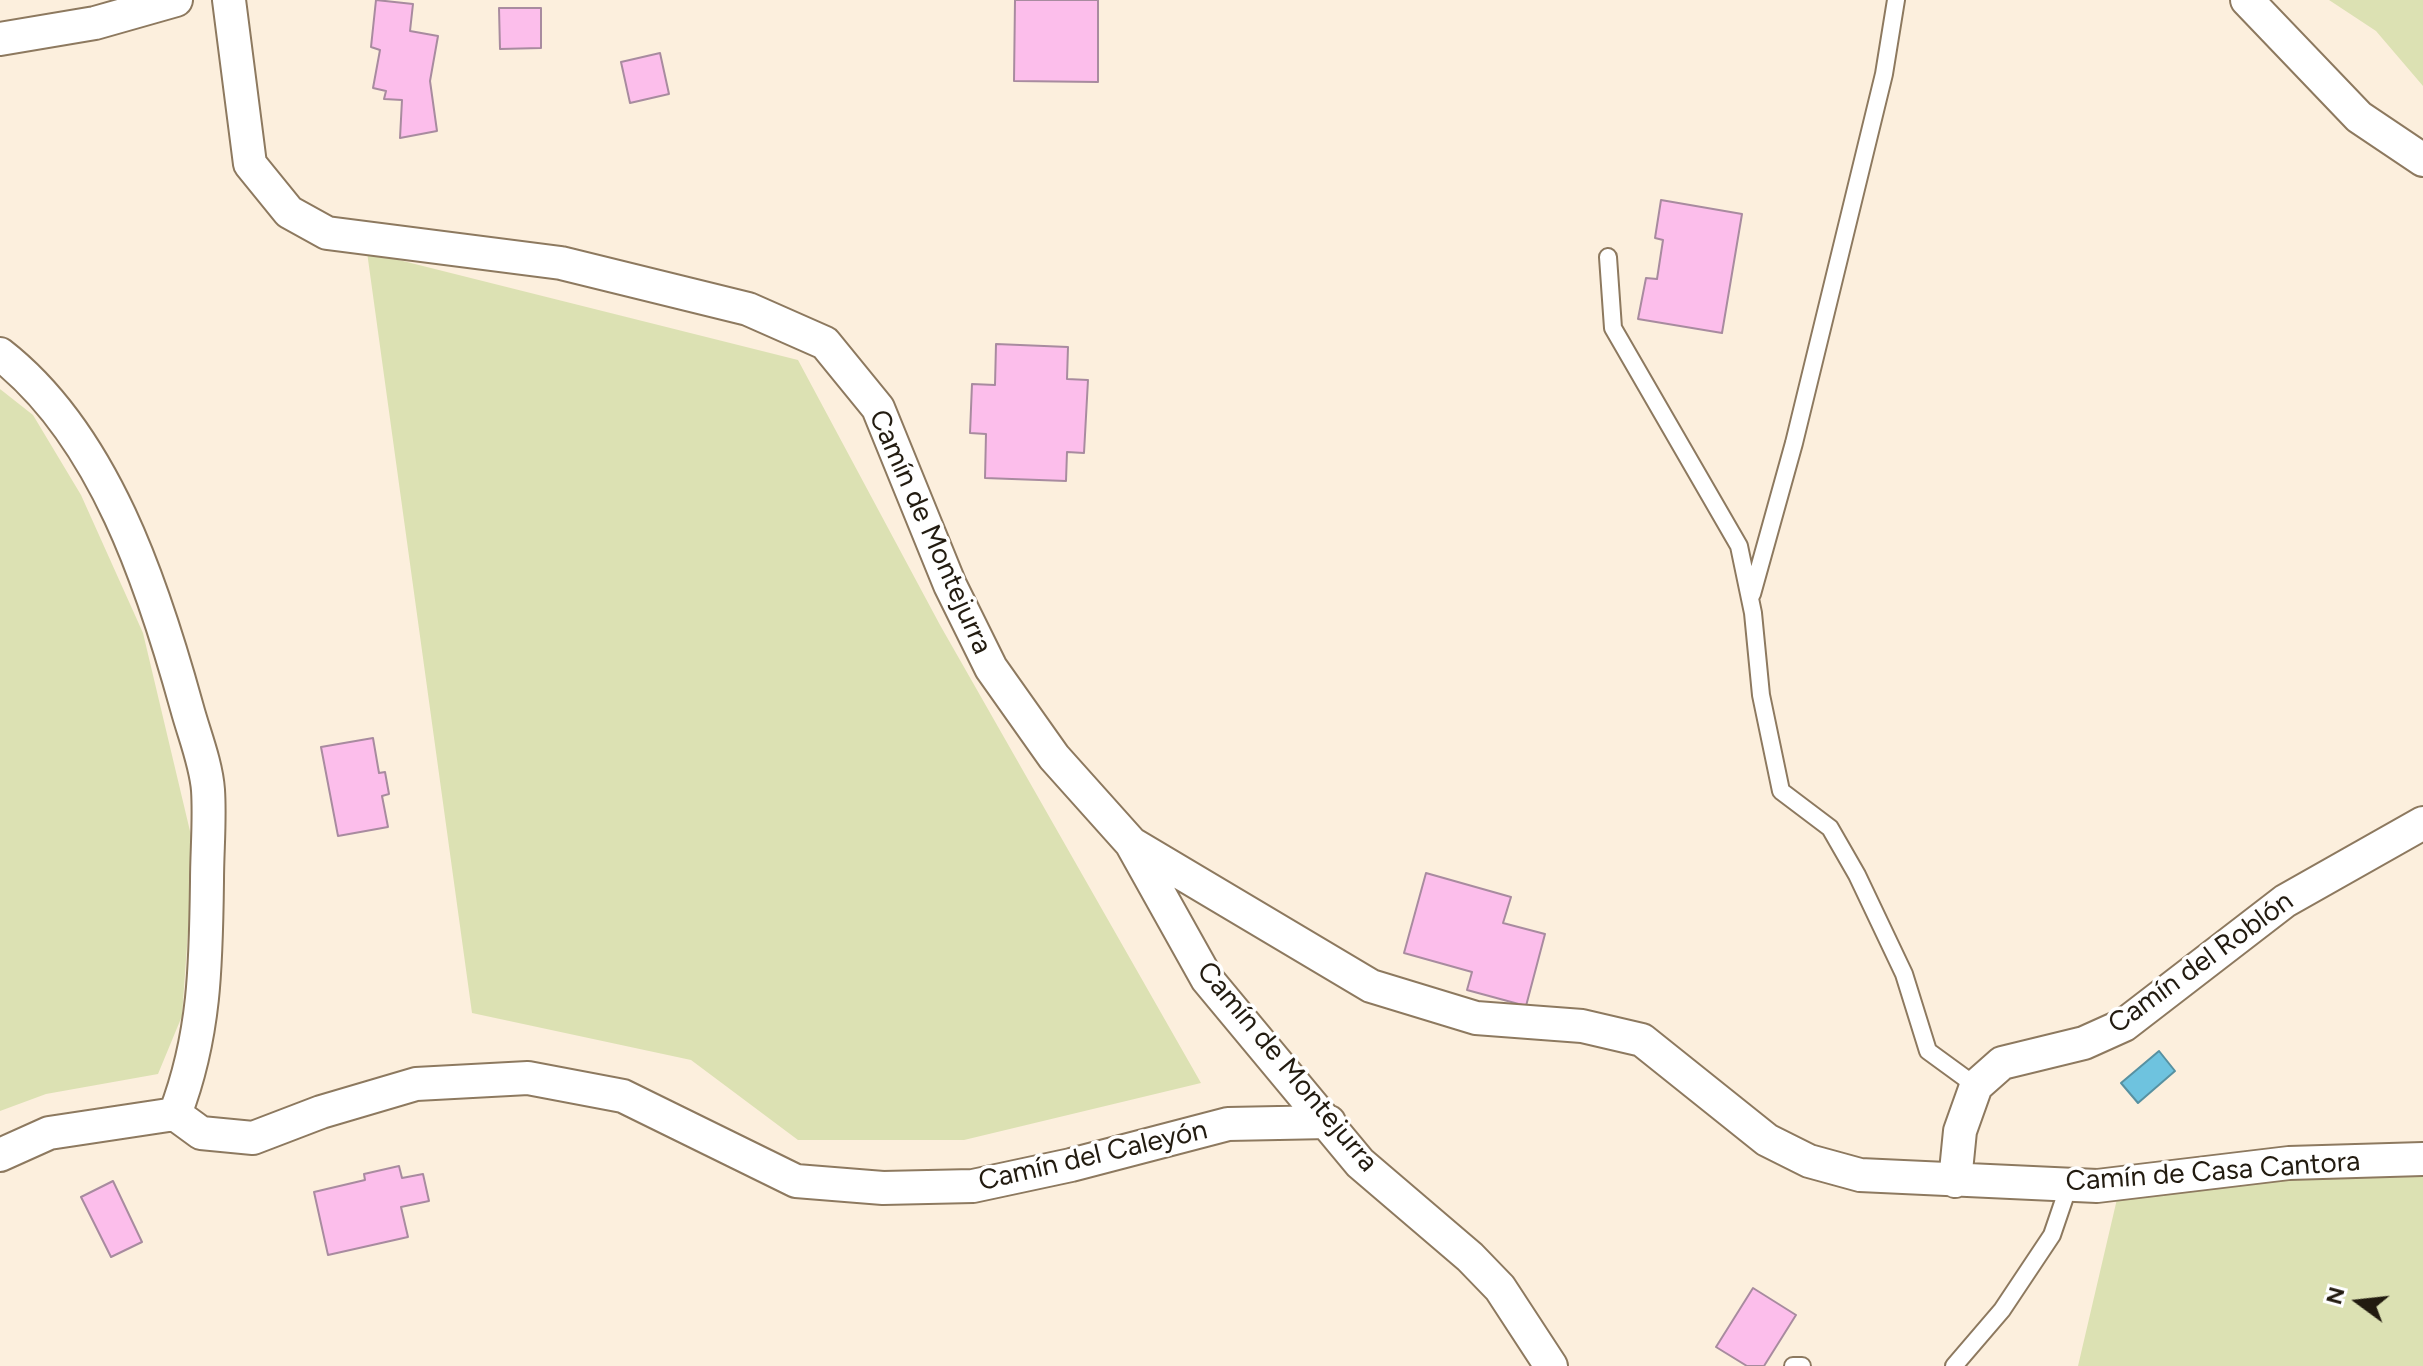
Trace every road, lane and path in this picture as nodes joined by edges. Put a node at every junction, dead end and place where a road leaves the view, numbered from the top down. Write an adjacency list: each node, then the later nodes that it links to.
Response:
1 (176, 0): 5 (street)
2 (229, 0): 11 (street, Camín de Montejurra)
3 (1896, 0): 9 (lane)
4 (2247, 0): 6 (street)
5 (0, 39)
6 (2423, 160)
7 (1608, 257): 9 (lane)
8 (0, 354): 13 (street)
9 (1750, 600): 12 (lane)
10 (2423, 823): 12 (street, Camín del Roblón)
11 (1131, 843): 14 (street, Camín de Montejurra); 17 (street, Camín de Casa Cantora)
12 (1976, 1086): 17 (street)
13 (175, 1114): 14 (street, Camín del Caleyón); 15 (street)
14 (1329, 1122): 19 (street, Camín de Montejurra)
15 (0, 1155)
16 (2423, 1159): 18 (street, Camín de Casa Cantora)
17 (1955, 1181): 18 (street, Camín de Casa Cantora)
18 (2069, 1185): 22 (lane)
19 (1551, 1366)
20 (1793, 1366): 21 (lane)
21 (1802, 1366)
22 (1954, 1366)

